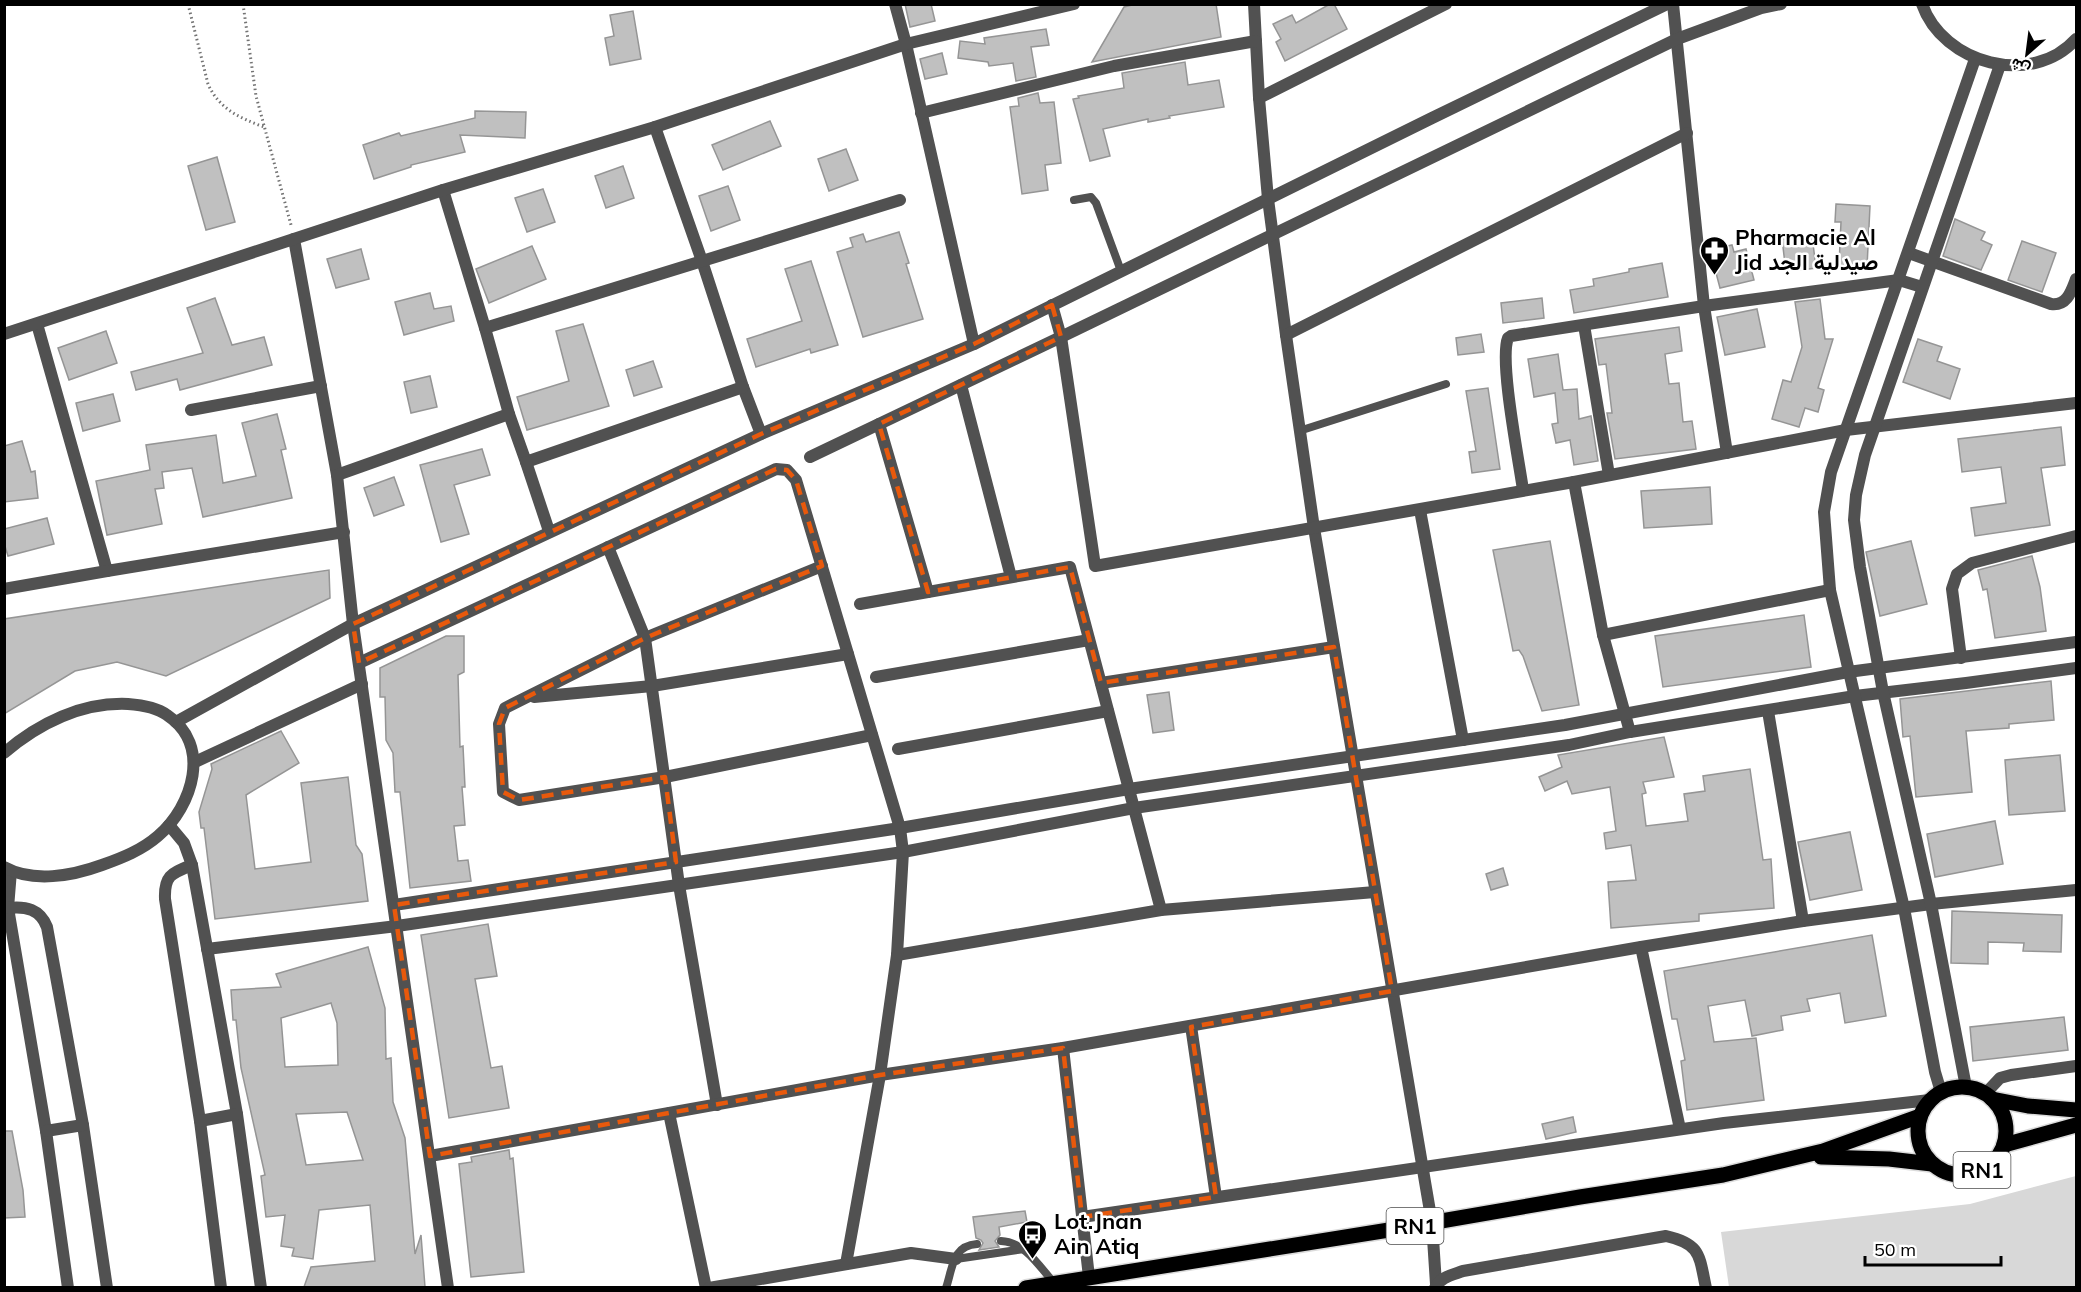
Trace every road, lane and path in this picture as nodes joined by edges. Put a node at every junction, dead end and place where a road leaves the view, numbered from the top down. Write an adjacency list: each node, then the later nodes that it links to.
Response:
1 (188, 4): 19 (path)
2 (243, 4): 19 (path)
3 (895, 4): 14 (street)
4 (1074, 4): 14 (street)
5 (1254, 4): 13 (street)
6 (1446, 4): 17 (street)
7 (1667, 4): 23 (street)
8 (1673, 4): 11 (street)
9 (1781, 4): 11 (street)
10 (1922, 4): 15 (street)
11 (1677, 39): 21 (street); 26 (street)
12 (2076, 39): 16 (street)
13 (1256, 41): 17 (street); 18 (street)
14 (906, 44): 18 (street); 20 (street)
15 (1975, 59): 16 (street); 28 (street)
16 (2000, 65): 30 (street)
17 (1259, 98): 23 (street)
18 (921, 113): 43 (street)
19 (264, 127): 27 (path)
20 (655, 127): 22 (street); 29 (street)
21 (1687, 133): 36 (street); 41 (street)
22 (443, 190): 27 (street); 39 (street)
23 (1268, 199): 26 (street); 31 (street)
24 (900, 200): 29 (street)
25 (1074, 200): 31 (lane)
26 (1273, 236): 41 (street); 42 (street)
27 (294, 239): 37 (street); 46 (street)
28 (1909, 253): 30 (street); 33 (street)
29 (702, 261): 39 (street); 47 (street)
30 (1931, 261): 32 (street); 34 (street)
31 (1121, 271): 35 (street)
32 (2076, 279)
33 (1899, 280): 34 (street); 36 (street); 53 (street)
34 (1922, 287): 52 (street)
35 (1052, 305): 42 (street); 43 (street)
36 (1704, 306): 38 (street); 56 (street)
37 (37, 324): 40 (street); 70 (street)
38 (1584, 325): 60 (street); 62 (street)
39 (485, 328): 50 (street)
40 (4, 334)
41 (1286, 335): 54 (street)
42 (1061, 337): 45 (street); 64 (street)
43 (974, 344): 55 (street)
44 (1446, 384): 54 (lane)
45 (961, 385): 51 (street); 71 (street)
46 (321, 386): 49 (street); 59 (street)
47 (743, 387): 55 (street); 58 (street)
48 (2076, 403): 52 (street)
49 (191, 410)
50 (509, 414): 58 (street); 59 (street)
51 (879, 424): 57 (street); 74 (street)
52 (1875, 427): 53 (street); 86 (street)
53 (1846, 430): 56 (street); 73 (street)
54 (1299, 431): 64 (street)
55 (761, 434): 65 (street)
56 (1727, 453): 60 (street)
57 (810, 457)
58 (526, 462): 65 (street)
59 (337, 475): 66 (street)
60 (1610, 475): 61 (street)
61 (1574, 482): 62 (street); 77 (street)
62 (1523, 490): 63 (street)
63 (1420, 510): 64 (street); 101 (street)
64 (1314, 528): 81 (street)
65 (549, 531): 76 (street)
66 (344, 532): 70 (street); 76 (street)
67 (2076, 536): 83 (street)
68 (608, 547): 69 (street); 78 (street); 84 (street)
69 (822, 566): 78 (street); 82 (street)
70 (107, 571): 72 (street)
71 (1011, 577): 74 (street); 79 (street)
72 (4, 589)
73 (1830, 590): 77 (street); 87 (street)
74 (928, 592): 75 (street)
75 (860, 604)
76 (353, 624): 84 (street); 98 (street)
77 (1603, 635): 97 (street)
78 (645, 638): 91 (street); 94 (street)
79 (1089, 640): 88 (street); 89 (street)
80 (2076, 642): 83 (street)
81 (1334, 647): 89 (street); 104 (street)
82 (848, 654): 91 (street); 100 (street)
83 (1961, 657): 86 (street)
84 (359, 663): 90 (street)
85 (2076, 668): 92 (street)
86 (1879, 669): 87 (street); 92 (street)
87 (1848, 672): 93 (street); 97 (street)
88 (876, 677)
89 (1101, 683): 95 (street)
90 (362, 684): 105 (street); 120 (street)
91 (652, 686): 94 (street); 107 (street)
92 (1883, 692): 93 (street); 119 (street)
93 (1855, 696): 96 (street); 122 (street)
94 (525, 698): 107 (street)
95 (1108, 711): 102 (street); 108 (street)
96 (1768, 711): 99 (street); 124 (street)
97 (1623, 714): 99 (street); 101 (street)
98 (176, 722): 103 (street); 105 (street)
99 (1630, 732): 106 (street)
100 (872, 735): 107 (street); 111 (street)
101 (1463, 740): 104 (street)
102 (898, 749)
103 (4, 753)
104 (1352, 756): 106 (street); 108 (street)
105 (195, 762): 110 (street)
106 (1356, 776): 109 (street); 118 (street)
107 (665, 777): 113 (street)
108 (1129, 789): 109 (street); 111 (street)
109 (1134, 808): 112 (street); 123 (street)
110 (169, 825): 114 (street); 115 (street)
111 (900, 828): 112 (street); 113 (street)
112 (903, 852): 116 (street); 128 (street)
113 (676, 862): 116 (street); 120 (street)
114 (192, 865): 127 (street); 142 (street)
115 (8, 869): 121 (street)
116 (679, 885): 125 (street); 137 (street)
117 (2076, 890): 119 (street)
118 (1376, 892): 123 (street); 129 (street)
119 (1931, 904): 122 (street); 134 (street)
120 (394, 905): 125 (street)
121 (8, 908): 143 (street); 146 (street)
122 (1904, 908): 124 (street); 135 (street)
123 (1161, 910): 128 (street)
124 (1803, 921): 126 (street)
125 (397, 926): 127 (street); 148 (street)
126 (1641, 947): 129 (street); 145 (street)
127 (207, 949): 140 (street)
128 (897, 955): 133 (street)
129 (1392, 991): 130 (street); 151 (street)
130 (1191, 1026): 131 (street); 152 (street)
131 (1063, 1048): 133 (street); 153 (street)
132 (2076, 1066): 136 (street)
133 (880, 1075): 137 (street); 159 (street)
134 (1966, 1087): 135 (main road); 136 (main road)
135 (1935, 1096): 141 (main road); 145 (street)
136 (1988, 1096): 138 (main road); 147 (main road, RN1)
137 (717, 1105): 139 (street)
138 (2076, 1110)
139 (669, 1113): 148 (street); 168 (street)
140 (237, 1114): 142 (street); 166 (street)
141 (1920, 1116): 149 (main road, RN1); 150 (main road, RN1)
142 (200, 1121): 165 (street)
143 (83, 1125): 146 (street); 164 (street)
144 (2076, 1125): 147 (main road, RN1)
145 (1680, 1129): 151 (street)
146 (46, 1131): 163 (street)
147 (2004, 1145): 150 (main road, RN1)
148 (430, 1156): 167 (street)
149 (1803, 1157): 150 (main road, RN1); 154 (main road, RN1)
150 (1932, 1164)
151 (1422, 1167): 152 (street); 154 (street)
152 (1216, 1197): 153 (street)
153 (1082, 1217): 160 (street)
154 (1432, 1223): 160 (main road, RN1); 162 (street)
155 (1001, 1241): 157 (lane)
156 (977, 1244): 158 (lane)
157 (1024, 1249): 158 (lane); 161 (lane)
158 (956, 1259): 159 (street); 169 (lane)
159 (846, 1264): 168 (street)
160 (1089, 1277): 161 (main road, RN1)
161 (1054, 1283): 170 (main road, RN1)
162 (1436, 1286): 171 (street)
163 (68, 1287)
164 (107, 1287)
165 (221, 1287)
166 (261, 1287)
167 (448, 1287)
168 (708, 1287)
169 (946, 1287)
170 (1026, 1287)
171 (1706, 1287)

